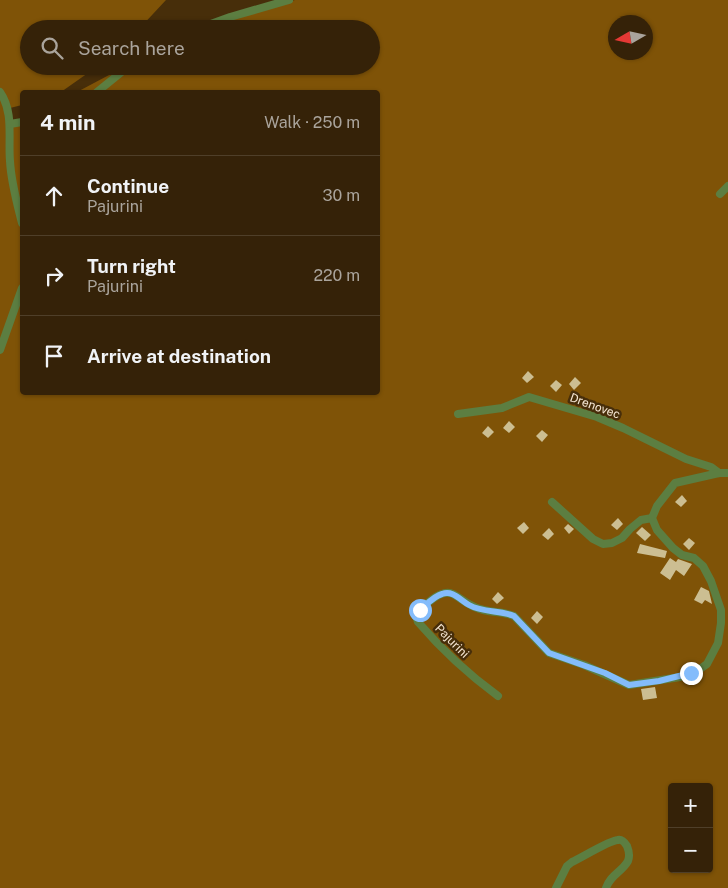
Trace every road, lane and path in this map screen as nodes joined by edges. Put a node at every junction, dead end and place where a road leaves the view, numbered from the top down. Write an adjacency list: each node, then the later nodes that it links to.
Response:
1 (290, 0): 2 (street)
2 (222, 20)
3 (118, 75): 4 (street)
4 (99, 90)
5 (0, 92): 7 (street)
6 (20, 122): 7 (street)
7 (10, 124): 10 (street)
8 (728, 186): 9 (street)
9 (720, 194)
10 (20, 216)
11 (20, 294): 12 (street)
12 (0, 350)
13 (458, 414): 14 (street, Drenovec)
14 (719, 473): 15 (street); 17 (street)
15 (728, 473)
16 (552, 502): 17 (street)
17 (652, 518): 18 (street, Pajurini)
18 (721, 610): 19 (street, Pajurini); 20 (street, Pajurini)
19 (728, 622)
20 (498, 696)
21 (556, 888): 22 (street)
22 (606, 888)

